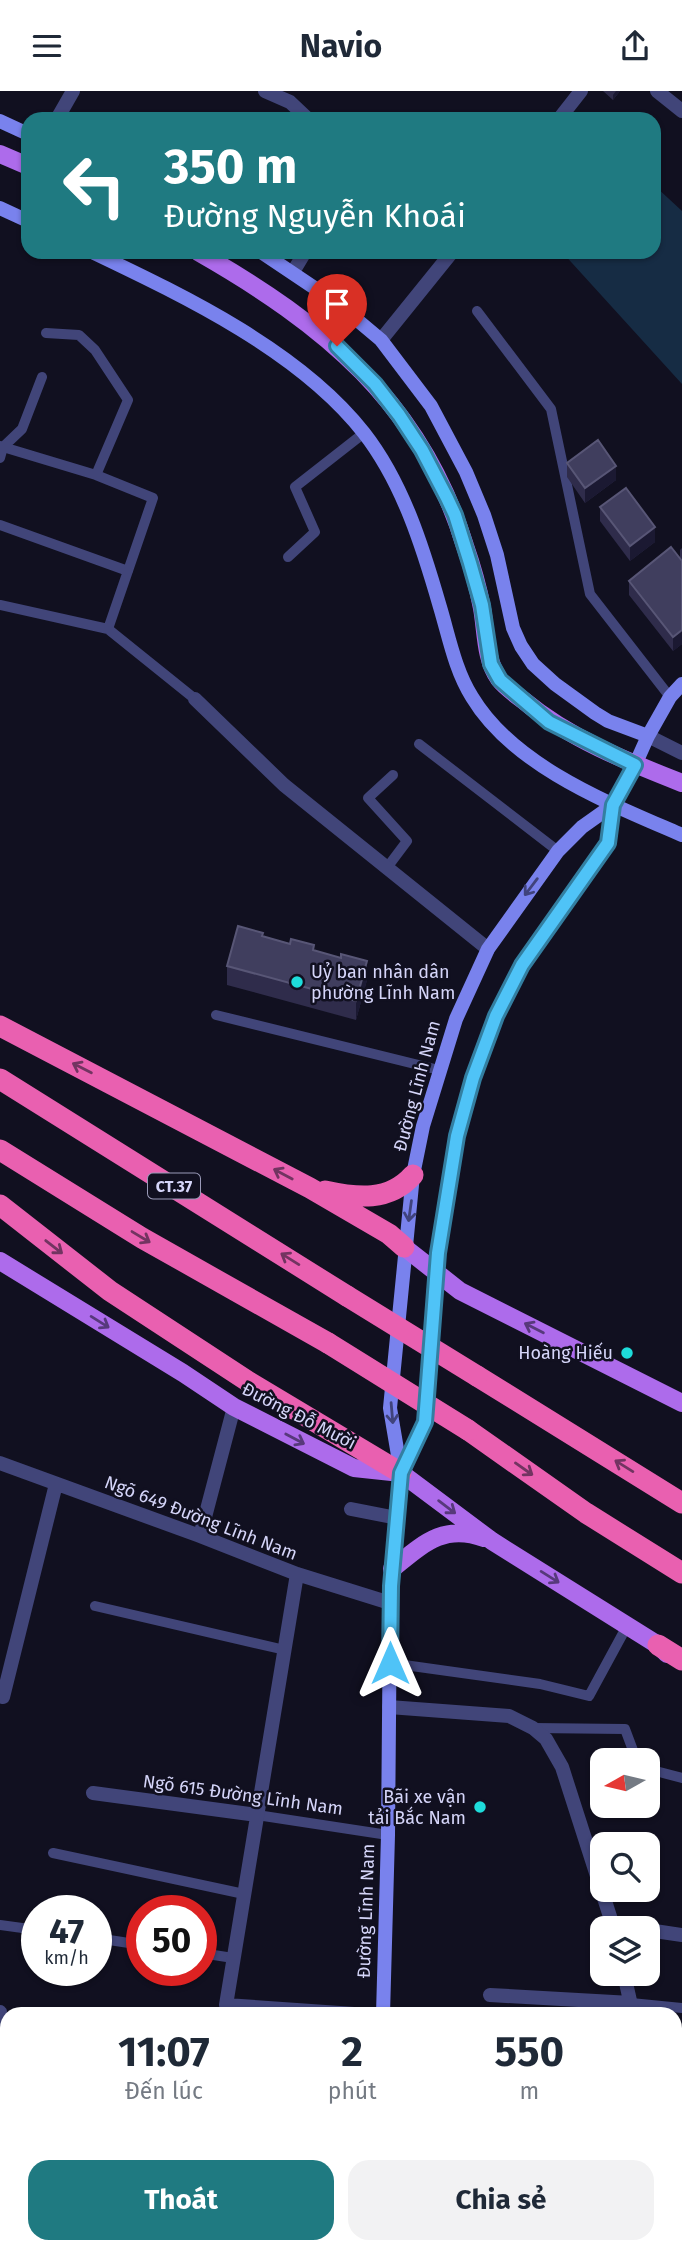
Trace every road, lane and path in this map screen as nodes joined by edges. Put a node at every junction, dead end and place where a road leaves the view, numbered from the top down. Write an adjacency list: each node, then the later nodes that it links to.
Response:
1 (73, 91): 7 (street)
2 (265, 91): 5 (street)
3 (581, 91): 9 (street)
4 (657, 91): 6 (street)
5 (292, 96): 8 (street)
6 (682, 111)
7 (61, 112)
8 (303, 112)
9 (564, 112)
10 (0, 121): 11 (main road)
11 (21, 131)
12 (0, 153): 13 (main road)
13 (21, 163)
14 (0, 208): 15 (main road)
15 (21, 218)
16 (106, 259): 26 (main road)
17 (210, 259): 40 (main road)
18 (272, 259): 21 (main road)
19 (300, 259): 21 (street)
20 (446, 259): 24 (street)
21 (292, 272): 24 (main road)
22 (477, 311): 35 (lane)
23 (46, 333): 28 (lane)
24 (381, 340): 37 (main road)
25 (41, 377): 27 (lane)
26 (364, 433): 30 (lane); 43 (main road)
27 (1, 450): 28 (lane)
28 (96, 475): 31 (lane)
29 (0, 525): 31 (lane)
30 (288, 557)
31 (128, 571): 33 (lane)
32 (0, 605): 33 (lane)
33 (108, 629): 36 (lane)
34 (682, 684): 35 (main road, Đường Lĩnh Nam)
35 (670, 697): 37 (main road, Đường Lĩnh Nam)
36 (195, 699): 46 (street)
37 (648, 736): 39 (street); 40 (main road, Đường Lĩnh Nam)
38 (419, 744): 45 (lane)
39 (682, 753)
40 (635, 765): 42 (main road); 43 (main road, Đường Lĩnh Nam)
41 (393, 775): 46 (lane)
42 (682, 783)
43 (613, 805): 44 (main road); 45 (main road, Đường Lĩnh Nam); 58 (main road, Đường Lĩnh Nam)
44 (682, 835)
45 (558, 851): 47 (main road, Đường Lĩnh Nam, one-way to 47)
46 (386, 869): 47 (street)
47 (488, 949): 50 (main road, Đường Lĩnh Nam)
48 (216, 1015): 50 (lane)
49 (0, 1026): 54 (highway, one-way to 49)
50 (439, 1070): 53 (main road, Đường Lĩnh Nam)
51 (0, 1079): 64 (highway, CT.37, one-way to 51, bridge)
52 (0, 1150): 70 (highway, one-way to 70, bridge)
53 (413, 1175): 54 (highway); 56 (main road, Đường Lĩnh Nam, one-way to 56)
54 (310, 1188): 56 (highway)
55 (0, 1205): 62 (highway, one-way to 62)
56 (404, 1247): 58 (main road); 62 (main road, Đường Lĩnh Nam, one-way to 62)
57 (0, 1261): 60 (main road, Đường Đỗ Mười, one-way to 60)
58 (435, 1273): 59 (main road, one-way to 58); 62 (main road, Đường Lĩnh Nam)
59 (682, 1403)
60 (234, 1407): 62 (main road, Đường Đỗ Mười, one-way to 62); 67 (street)
61 (0, 1463): 63 (street, Ngõ 649 Đường Lĩnh Nam)
62 (401, 1473): 66 (main road, Đường Lĩnh Nam); 68 (main road, one-way to 68)
63 (55, 1484): 67 (street, Ngõ 649 Đường Lĩnh Nam); 80 (street)
64 (682, 1503)
65 (351, 1509): 66 (street)
66 (397, 1518): 69 (main road, Đường Lĩnh Nam)
67 (200, 1536): 71 (street, Ngõ 649 Đường Lĩnh Nam)
68 (492, 1541): 69 (main road); 74 (main road, one-way to 74)
69 (392, 1569): 72 (main road, Đường Lĩnh Nam)
70 (682, 1573)
71 (297, 1574): 72 (street, Ngõ 649 Đường Lĩnh Nam); 76 (street)
72 (390, 1603): 78 (main road, Đường Lĩnh Nam)
73 (95, 1606): 76 (lane)
74 (627, 1626): 75 (main road); 78 (lane)
75 (658, 1646): 77 (highway); 79 (main road)
76 (285, 1650): 87 (street)
77 (682, 1660)
78 (390, 1663): 81 (main road, Đường Lĩnh Nam)
79 (682, 1668)
80 (0, 1696)
81 (389, 1707): 82 (street); 88 (main road, Đường Lĩnh Nam)
82 (533, 1728): 83 (lane); 91 (street)
83 (632, 1748)
84 (660, 1772): 85 (lane)
85 (682, 1778)
86 (93, 1793): 87 (street, Ngõ 615 Đường Lĩnh Nam)
87 (257, 1815): 88 (lane, Ngõ 615 Đường Lĩnh Nam); 90 (street)
88 (388, 1835): 101 (main road, Đường Lĩnh Nam)
89 (52, 1853): 90 (lane)
90 (244, 1893): 97 (street)
91 (609, 1916)
92 (0, 1925): 93 (lane)
93 (21, 1928)
94 (660, 1932): 95 (street)
95 (682, 1935)
96 (217, 1956): 97 (lane)
97 (233, 1958): 100 (street)
98 (627, 1986): 103 (street)
99 (491, 1995): 102 (street)
100 (254, 2007)
101 (383, 2007)
102 (612, 2007)
103 (632, 2007)

